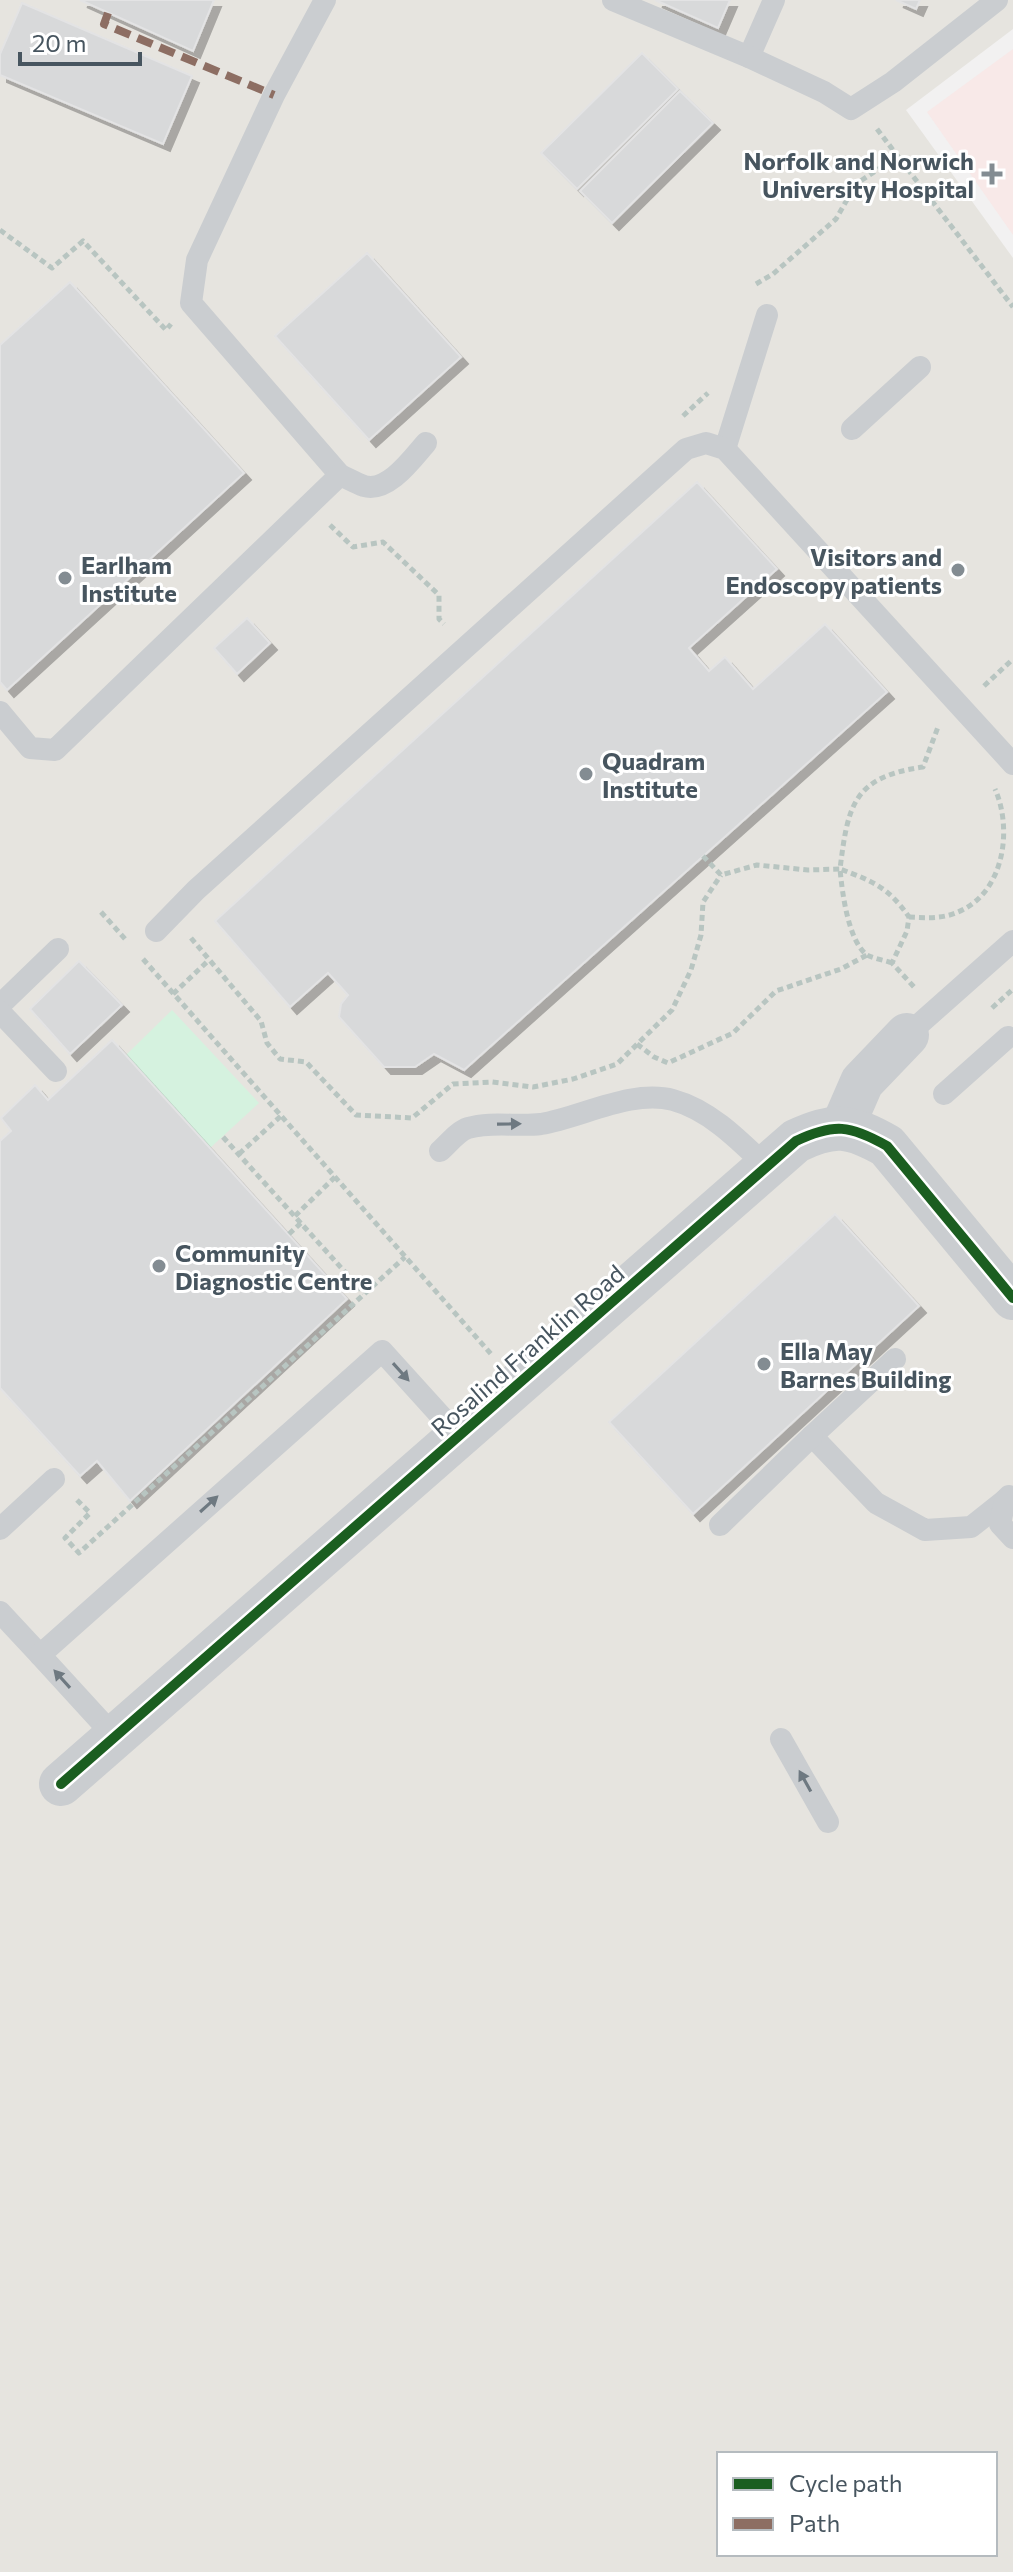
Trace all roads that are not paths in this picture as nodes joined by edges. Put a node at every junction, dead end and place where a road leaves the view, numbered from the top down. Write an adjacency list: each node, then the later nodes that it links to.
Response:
1 (325, 0): 11 (lane)
2 (613, 0): 5 (lane)
3 (774, 0): 5 (lane)
4 (997, 0): 5 (lane)
5 (749, 57)
6 (767, 315): 10 (lane)
7 (920, 367): 8 (lane)
8 (852, 429)
9 (426, 443): 11 (lane)
10 (725, 449): 13 (lane); 14 (lane)
11 (340, 475): 12 (lane)
12 (0, 712)
13 (1013, 764)
14 (164, 923)
15 (1013, 941): 19 (lane)
16 (58, 949): 17 (lane)
17 (0, 1005)
18 (0, 1012): 21 (lane)
19 (921, 1023): 23 (street)
20 (1011, 1038): 22 (lane)
21 (56, 1071)
22 (944, 1094)
23 (842, 1128): 25 (street, Rosalind Franklin Road); 26 (street)
24 (440, 1151): 25 (lane, one-way to 25)
25 (767, 1167): 28 (street, Rosalind Franklin Road)
26 (1013, 1298)
27 (895, 1359): 29 (lane)
28 (459, 1436): 36 (lane, one-way to 28); 37 (street, Rosalind Franklin Road)
29 (812, 1436): 31 (lane); 32 (lane)
30 (54, 1479): 33 (lane)
31 (1009, 1496): 34 (lane)
32 (720, 1525)
33 (0, 1529)
34 (1013, 1538)
35 (0, 1612): 36 (lane)
36 (40, 1655): 37 (lane, one-way to 36)
37 (115, 1737): 39 (street, Rosalind Franklin Road)
38 (781, 1739): 40 (lane, one-way to 38)
39 (61, 1784)
40 (828, 1822)

